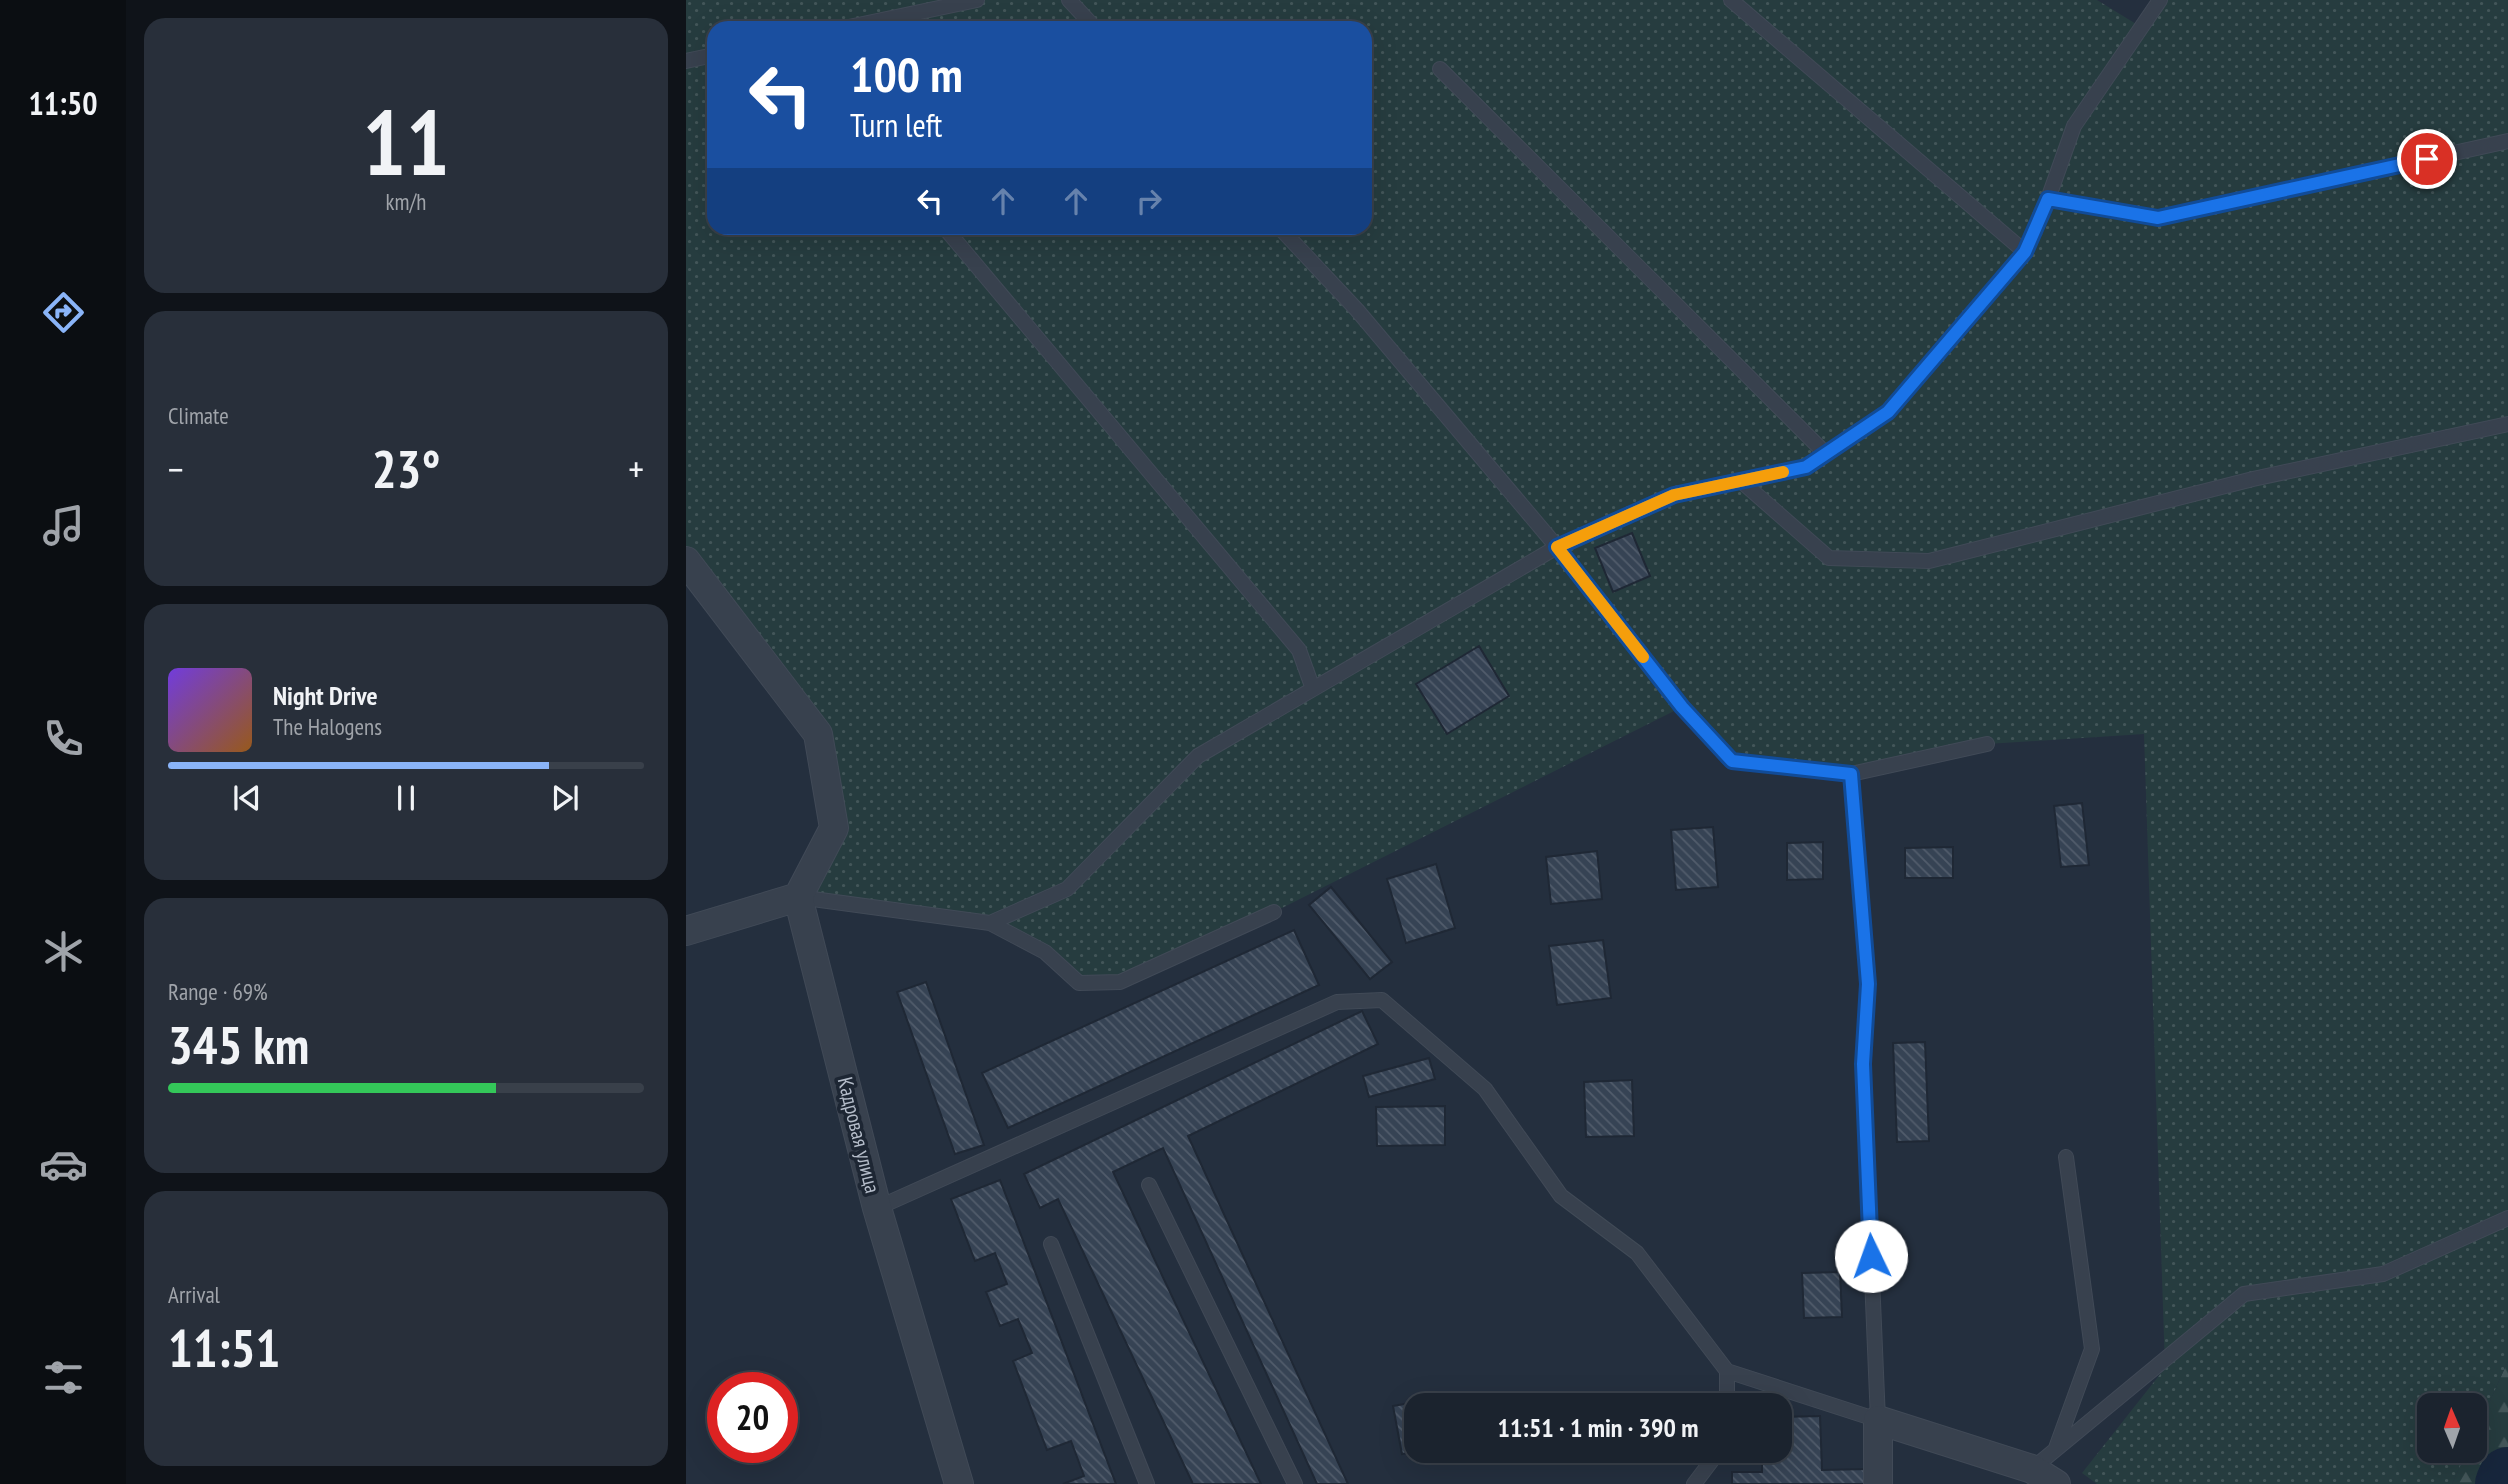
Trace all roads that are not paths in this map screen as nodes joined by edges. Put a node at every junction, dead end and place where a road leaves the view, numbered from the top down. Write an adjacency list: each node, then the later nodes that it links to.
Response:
1 (977, 0): 5 (lane)
2 (1069, 0): 6 (lane)
3 (1731, 0): 14 (lane)
4 (2160, 0): 11 (lane)
5 (877, 21)
6 (1088, 21)
7 (707, 56): 8 (lane)
8 (686, 61)
9 (1440, 69): 16 (lane)
10 (2508, 141): 11 (lane)
11 (2048, 199): 14 (lane)
12 (951, 235): 20 (lane)
13 (1287, 235): 18 (lane)
14 (2025, 252): 16 (lane)
15 (2508, 424): 17 (lane)
16 (1826, 454): 17 (lane)
17 (1741, 481): 18 (lane)
18 (1557, 547): 20 (lane); 22 (lane)
19 (686, 561): 23 (street)
20 (1313, 689): 25 (lane)
21 (1987, 744): 22 (lane)
22 (1851, 774): 34 (lane)
23 (798, 897): 25 (lane); 26 (street); 29 (street, Кадровая улица)
24 (1274, 912): 25 (lane)
25 (990, 923)
26 (686, 931)
27 (2066, 1157): 35 (lane)
28 (1149, 1185): 40 (lane)
29 (877, 1208): 32 (lane); 38 (street, Кадровая улица)
30 (2508, 1218): 35 (lane)
31 (1051, 1244): 39 (lane)
32 (1727, 1371): 33 (lane); 34 (lane)
33 (1727, 1393)
34 (1878, 1420): 37 (street); 42 (street)
35 (2055, 1450): 37 (lane)
36 (1710, 1463): 41 (lane)
37 (2032, 1469): 43 (street)
38 (959, 1484)
39 (1147, 1484)
40 (1295, 1484)
41 (1694, 1484)
42 (1878, 1484)
43 (2056, 1484)

